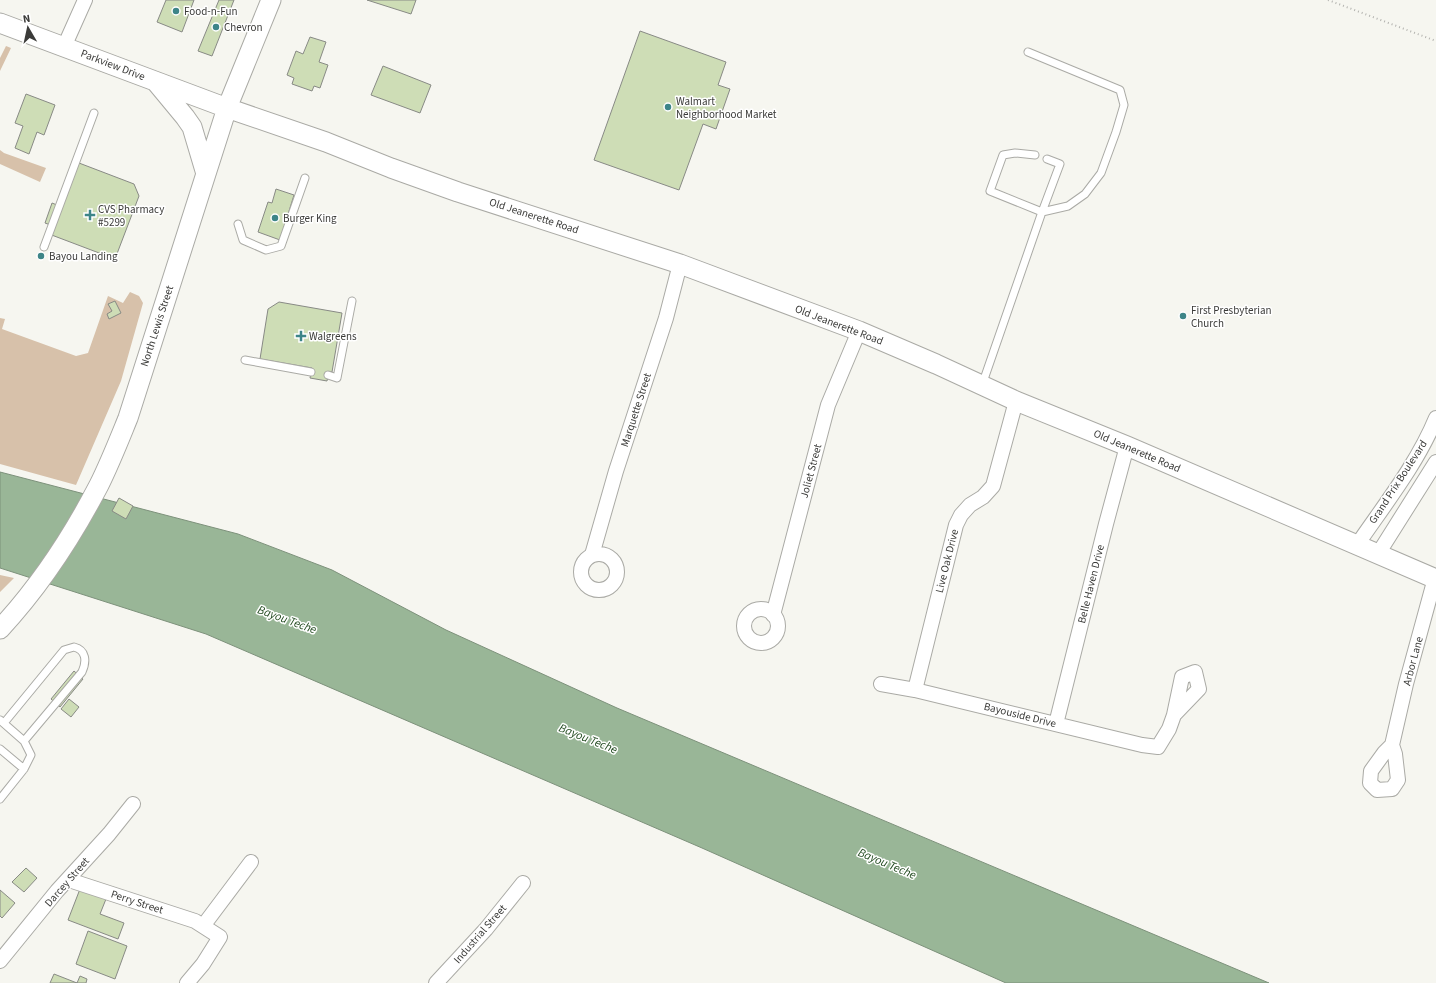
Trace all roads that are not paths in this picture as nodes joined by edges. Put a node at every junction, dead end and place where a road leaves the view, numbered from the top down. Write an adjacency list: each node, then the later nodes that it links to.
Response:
1 (85, 0): 4 (street)
2 (270, 0): 7 (main road, North Lewis Street)
3 (0, 23): 4 (main road, Parkview Drive)
4 (64, 47): 6 (main road, Parkview Drive)
5 (1028, 52): 13 (lane)
6 (155, 81): 7 (main road, Parkview Drive); 11 (main road)
7 (227, 108): 11 (main road, North Lewis Street); 16 (main road, Old Jeanerette Road)
8 (94, 113): 15 (lane)
9 (1035, 155): 13 (lane)
10 (1047, 159): 13 (lane)
11 (206, 174): 32 (main road, North Lewis Street)
12 (305, 178): 14 (lane)
13 (1042, 212): 22 (lane)
14 (238, 224)
15 (44, 247)
16 (680, 264): 18 (main road, Old Jeanerette Road); 29 (street, Marquette Street)
17 (352, 301): 21 (lane)
18 (859, 331): 22 (main road, Old Jeanerette Road); 31 (street, Joliet Street)
19 (245, 360): 20 (lane)
20 (311, 372)
21 (328, 375)
22 (982, 385): 23 (main road, Old Jeanerette Road)
23 (1016, 401): 25 (main road, Old Jeanerette Road); 34 (street, Live Oak Drive)
24 (1436, 418): 27 (street, Grand Prix Boulevard)
25 (1127, 446): 27 (main road, Old Jeanerette Road); 37 (street, Belle Haven Drive)
26 (1436, 462): 28 (street, Grand Prix Boulevard)
27 (1357, 545): 28 (main road, Old Jeanerette Road)
28 (1378, 554): 30 (main road, Old Jeanerette Road)
29 (592, 555)
30 (1435, 578): 39 (street, Arbor Lane)
31 (774, 615)
32 (0, 629)
33 (881, 684): 34 (street, Bayouside Drive)
34 (915, 690): 37 (street, Bayouside Drive)
35 (1174, 715): 37 (street, Bayouside Drive)
36 (2, 722): 38 (lane); 38 (lane)
37 (1056, 724)
38 (24, 741): 41 (lane)
39 (1392, 745)
40 (0, 749): 41 (lane)
41 (24, 769): 42 (lane)
42 (0, 799)
43 (133, 804): 45 (street, Darcey Street)
44 (251, 862): 47 (street)
45 (69, 880): 47 (street, Perry Street); 48 (street, Darcey Street)
46 (523, 883): 50 (street, Industrial Street)
47 (203, 926): 49 (street, Perry Street)
48 (0, 961)
49 (187, 983)
50 (436, 983)

